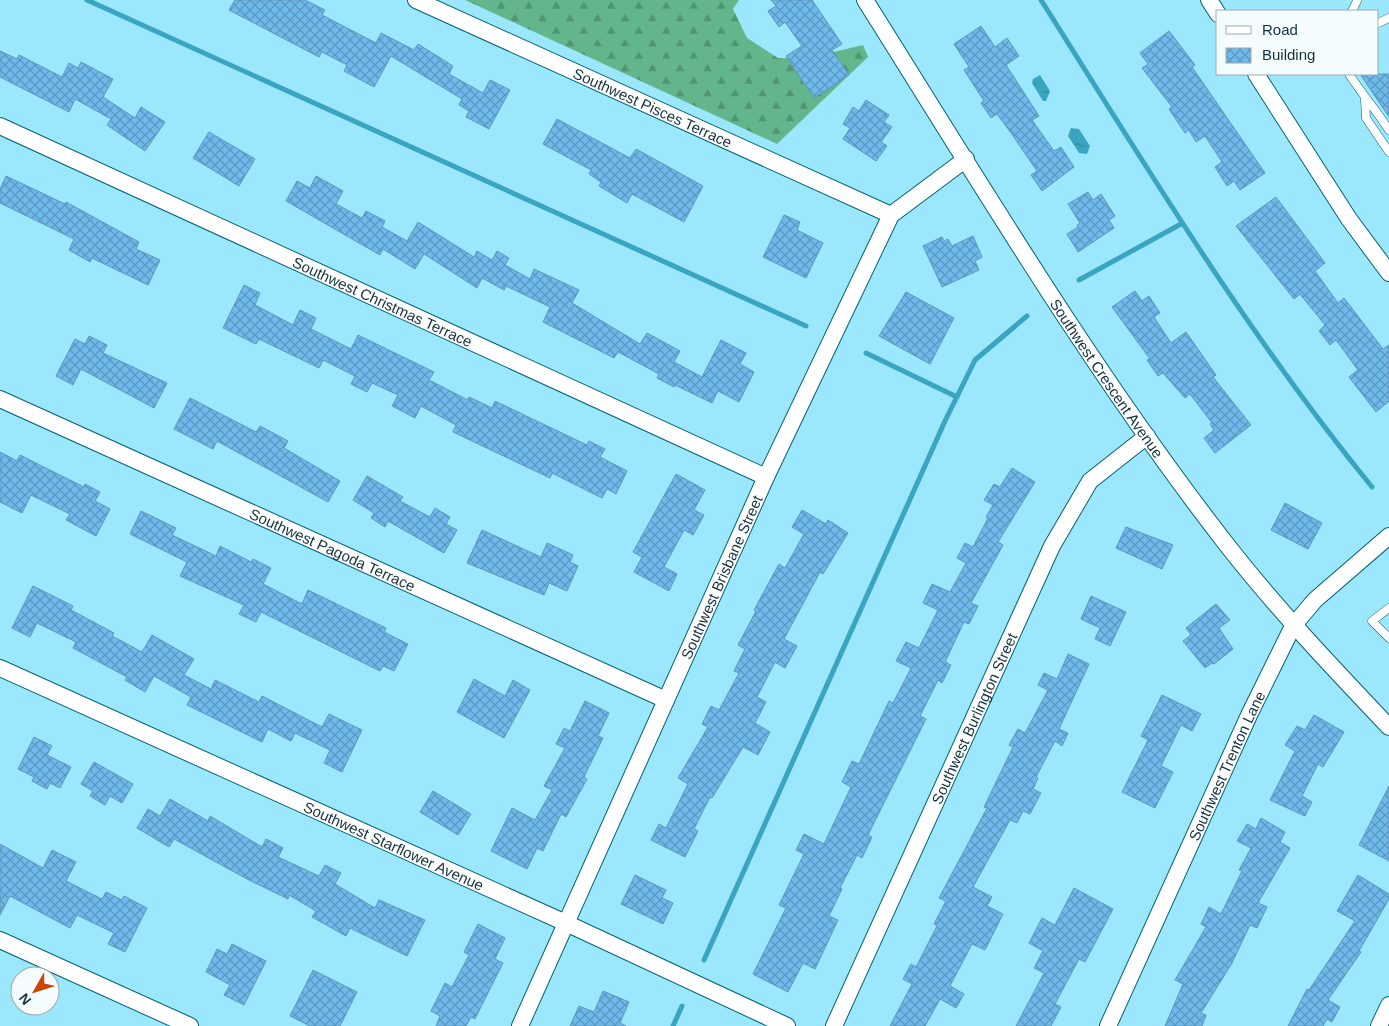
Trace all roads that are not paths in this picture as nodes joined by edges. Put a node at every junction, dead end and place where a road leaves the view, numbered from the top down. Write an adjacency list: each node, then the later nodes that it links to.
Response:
1 (416, 0): 12 (street, Southwest Pisces Terrace)
2 (865, 0): 11 (street, Southwest Crescent Avenue)
3 (1208, 0): 4 (street)
4 (1216, 11)
5 (1257, 75): 13 (street)
6 (1350, 75): 7 (lane)
7 (1365, 100): 9 (lane); 10 (lane)
8 (0, 126): 16 (street, Southwest Christmas Terrace)
9 (1389, 130)
10 (1389, 152)
11 (966, 159): 12 (street, Southwest Brisbane Street); 15 (street, Southwest Crescent Avenue)
12 (891, 215): 16 (street, Southwest Brisbane Street)
13 (1389, 273)
14 (0, 399): 22 (street, Southwest Pagoda Terrace)
15 (1147, 436): 19 (street, Southwest Crescent Avenue); 30 (street, Southwest Burlington Street)
16 (766, 477): 22 (street, Southwest Brisbane Street)
17 (1389, 536): 19 (street, Southwest Trenton Lane)
18 (1389, 608): 20 (lane)
19 (1293, 626): 23 (street, Southwest Crescent Avenue); 31 (street, Southwest Trenton Lane)
20 (1389, 638)
21 (0, 668): 24 (street, Southwest Starflower Avenue)
22 (666, 700): 24 (street, Southwest Brisbane Street)
23 (1389, 727)
24 (568, 924): 28 (street, Southwest Brisbane Street); 29 (street, Southwest Starflower Avenue)
25 (0, 940): 27 (street)
26 (1389, 1005): 32 (street)
27 (190, 1026)
28 (520, 1026)
29 (788, 1026)
30 (834, 1026)
31 (1108, 1026)
32 (1379, 1026)

